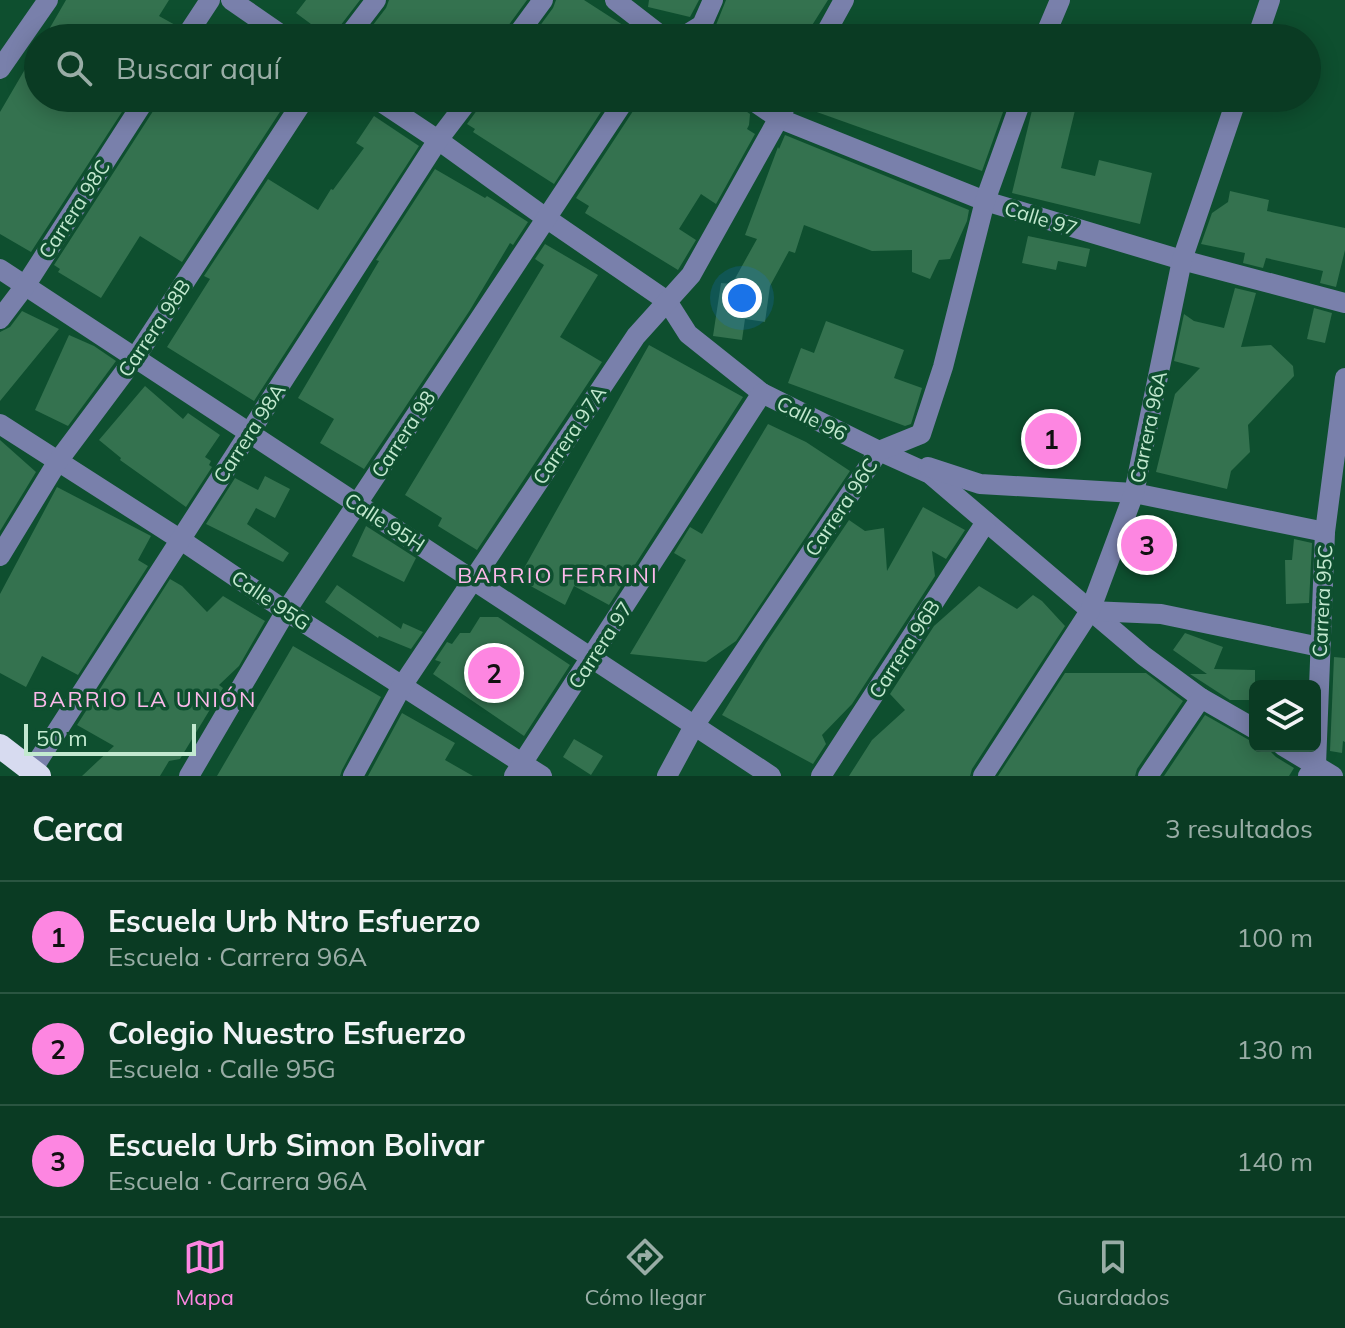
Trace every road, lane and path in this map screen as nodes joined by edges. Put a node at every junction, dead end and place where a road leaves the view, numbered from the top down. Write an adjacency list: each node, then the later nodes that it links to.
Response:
1 (48, 0): 11 (street)
2 (210, 0): 12 (street)
3 (231, 0): 13 (street)
4 (376, 0): 14 (street)
5 (543, 0): 15 (street)
6 (615, 0): 16 (street)
7 (713, 0): 17 (street)
8 (844, 0): 18 (street)
9 (1060, 0): 19 (street)
10 (1270, 0): 20 (street)
11 (31, 24)
12 (194, 24)
13 (266, 24)
14 (358, 24)
15 (525, 24)
16 (646, 24)
17 (702, 24)
18 (831, 24)
19 (1050, 24)
20 (1262, 24)
21 (24, 34): 22 (street)
22 (0, 69)
23 (137, 112): 38 (street, Carrera 98C)
24 (296, 112): 42 (street, Carrera 98B)
25 (396, 112): 33 (street, Calle 96)
26 (459, 112): 33 (street, Carrera 98A)
27 (617, 112): 35 (street, Carrera 98)
28 (769, 112): 32 (street, Calle 97)
29 (782, 112): 32 (street, Carrera 97A)
30 (1017, 112): 34 (street, Carrera 96C)
31 (1232, 112): 36 (street, Carrera 96A)
32 (778, 118): 34 (street, Calle 97); 39 (street, Carrera 97A)
33 (438, 140): 35 (street, Calle 96); 46 (street, Carrera 98A)
34 (985, 201): 36 (street, Calle 97); 47 (street, Carrera 96C)
35 (546, 218): 39 (street, Calle 96); 50 (street, Carrera 98)
36 (1182, 260): 40 (street, Calle 97); 49 (street, Carrera 96A)
37 (0, 269): 38 (street, Calle 95H)
38 (25, 286): 41 (street, Carrera 98C); 42 (street, Calle 95H)
39 (667, 301): 44 (street, Calle 96); 55 (street, Carrera 97A)
40 (1345, 303)
41 (0, 319)
42 (135, 358): 46 (street, Calle 95H); 48 (street, Carrera 98B)
43 (1345, 378): 52 (street, Carrera 95C)
44 (762, 393): 47 (street, Calle 96); 59 (street, Carrera 97)
45 (0, 424): 48 (street, Calle 95G)
46 (249, 433): 50 (street, Calle 95H); 53 (street, Carrera 98A)
47 (879, 451): 49 (street); 51 (street, Calle 96); 62 (street, Carrera 96C)
48 (58, 461): 53 (street, Calle 95G); 54 (street, Carrera 98B)
49 (1134, 493): 52 (street); 57 (street, Carrera 96A)
50 (357, 504): 55 (street, Calle 95H); 56 (street, Carrera 98)
51 (986, 522): 57 (street, Calle 96); 74 (street, Carrera 96B)
52 (1325, 532): 58 (street, Carrera 95C)
53 (181, 540): 56 (street, Calle 95G); 68 (street, Carrera 98A)
54 (0, 556)
55 (473, 580): 59 (street, Calle 95H); 60 (street, Carrera 97A)
56 (286, 611): 60 (street, Calle 95G); 69 (street, Carrera 98)
57 (1090, 611): 58 (street); 61 (street, Calle 96); 75 (street, Carrera 96A)
58 (1320, 647): 67 (street, Carrera 95C)
59 (591, 658): 62 (street, Calle 95H); 66 (street, Carrera 97)
60 (402, 686): 66 (street, Calle 95G); 70 (street, Carrera 97A)
61 (1201, 698): 63 (street, Calle 96); 76 (street)
62 (694, 726): 72 (street, Carrera 96C); 73 (street, Calle 95H)
63 (1249, 726)
64 (0, 746): 68 (highway)
65 (1291, 752): 67 (street)
66 (518, 770): 71 (street, Calle 95G)
67 (1319, 772)
68 (35, 773)
69 (189, 776)
70 (353, 776)
71 (542, 776)
72 (667, 776)
73 (771, 776)
74 (821, 776)
75 (983, 776)
76 (1148, 776)

